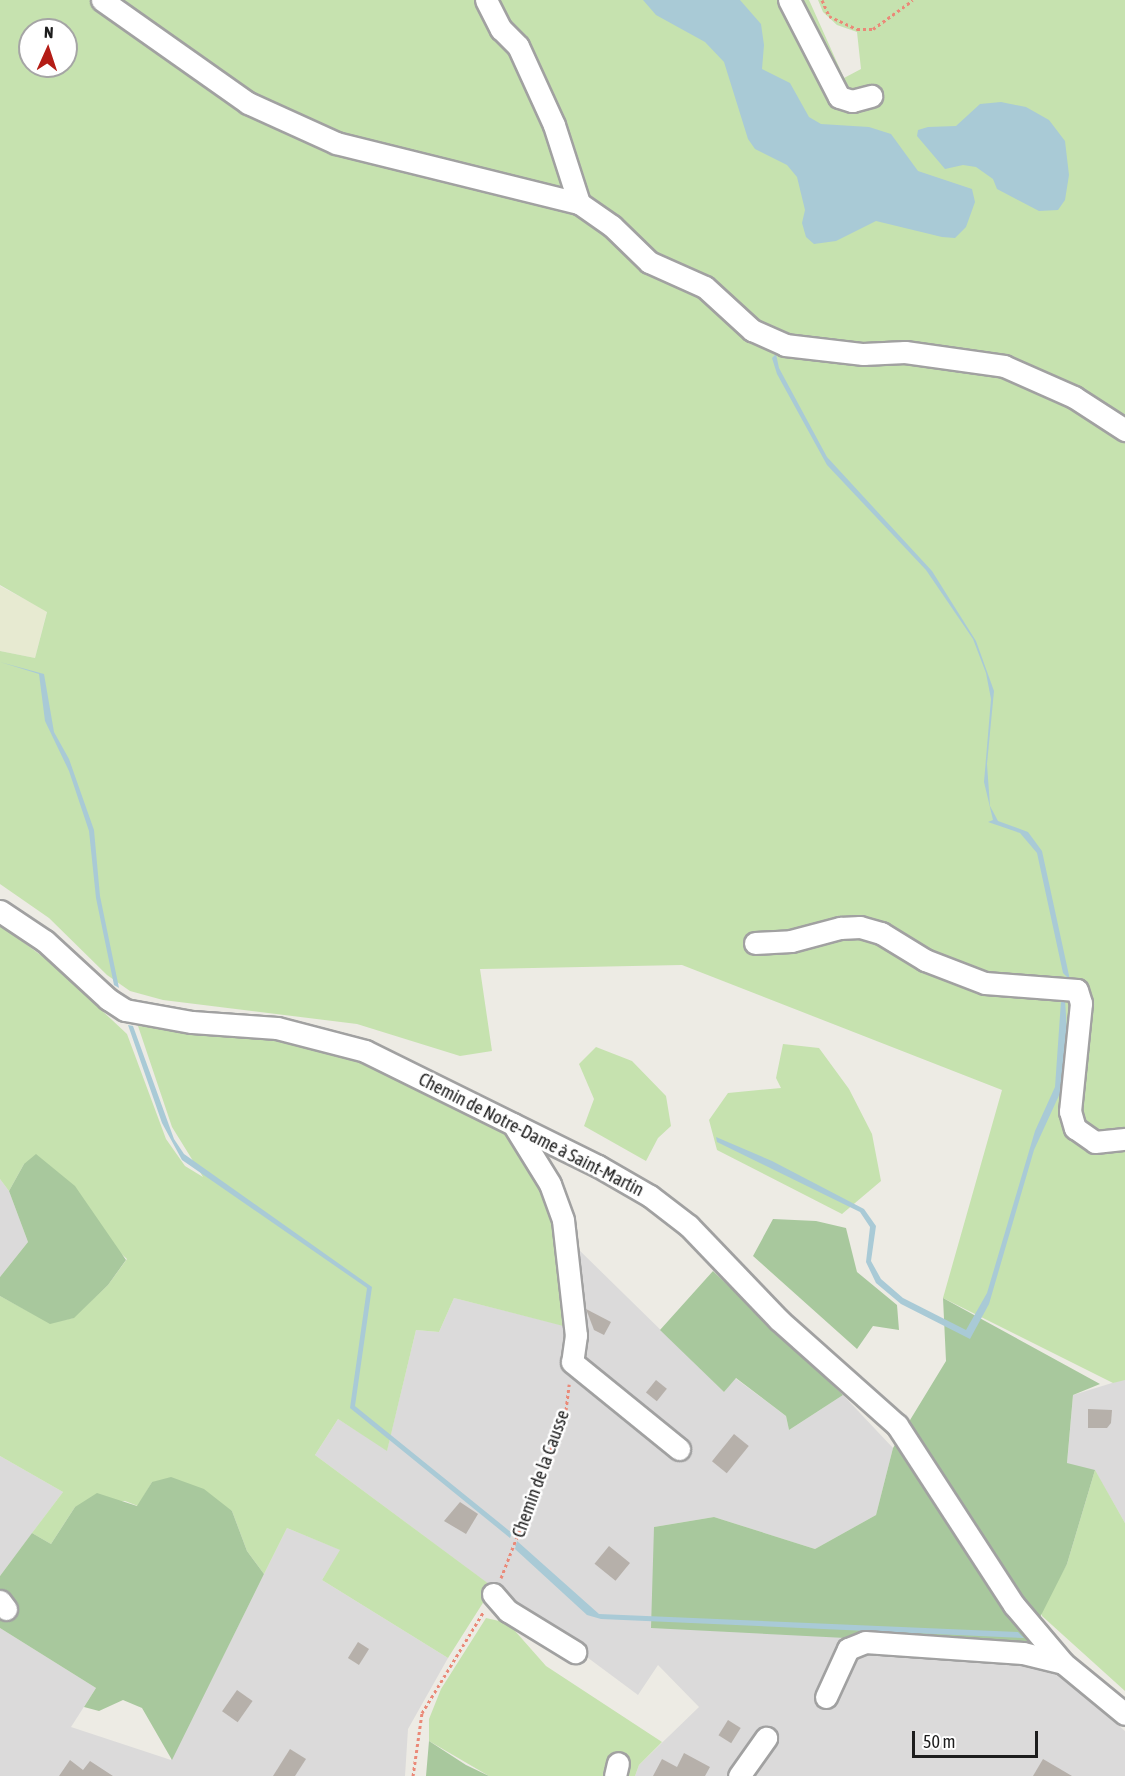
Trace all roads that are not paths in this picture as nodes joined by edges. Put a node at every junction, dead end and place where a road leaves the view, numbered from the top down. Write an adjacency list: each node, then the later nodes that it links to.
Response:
1 (102, 0): 5 (street)
2 (486, 0): 5 (street)
3 (789, 0): 4 (street)
4 (871, 96)
5 (579, 203): 6 (street)
6 (1125, 430)
7 (0, 911): 9 (street, Chemin de Notre-Dame à Saint-Martin)
8 (755, 943): 10 (street)
9 (513, 1123): 11 (street); 14 (street, Chemin de Notre-Dame à Saint-Martin)
10 (1125, 1139)
11 (679, 1449)
12 (493, 1594): 13 (street)
13 (575, 1652)
14 (1064, 1663): 15 (street); 16 (street, Chemin de Notre-Dame à Saint-Martin)
15 (826, 1697)
16 (1125, 1714)
17 (766, 1738): 18 (street)
18 (739, 1776)

